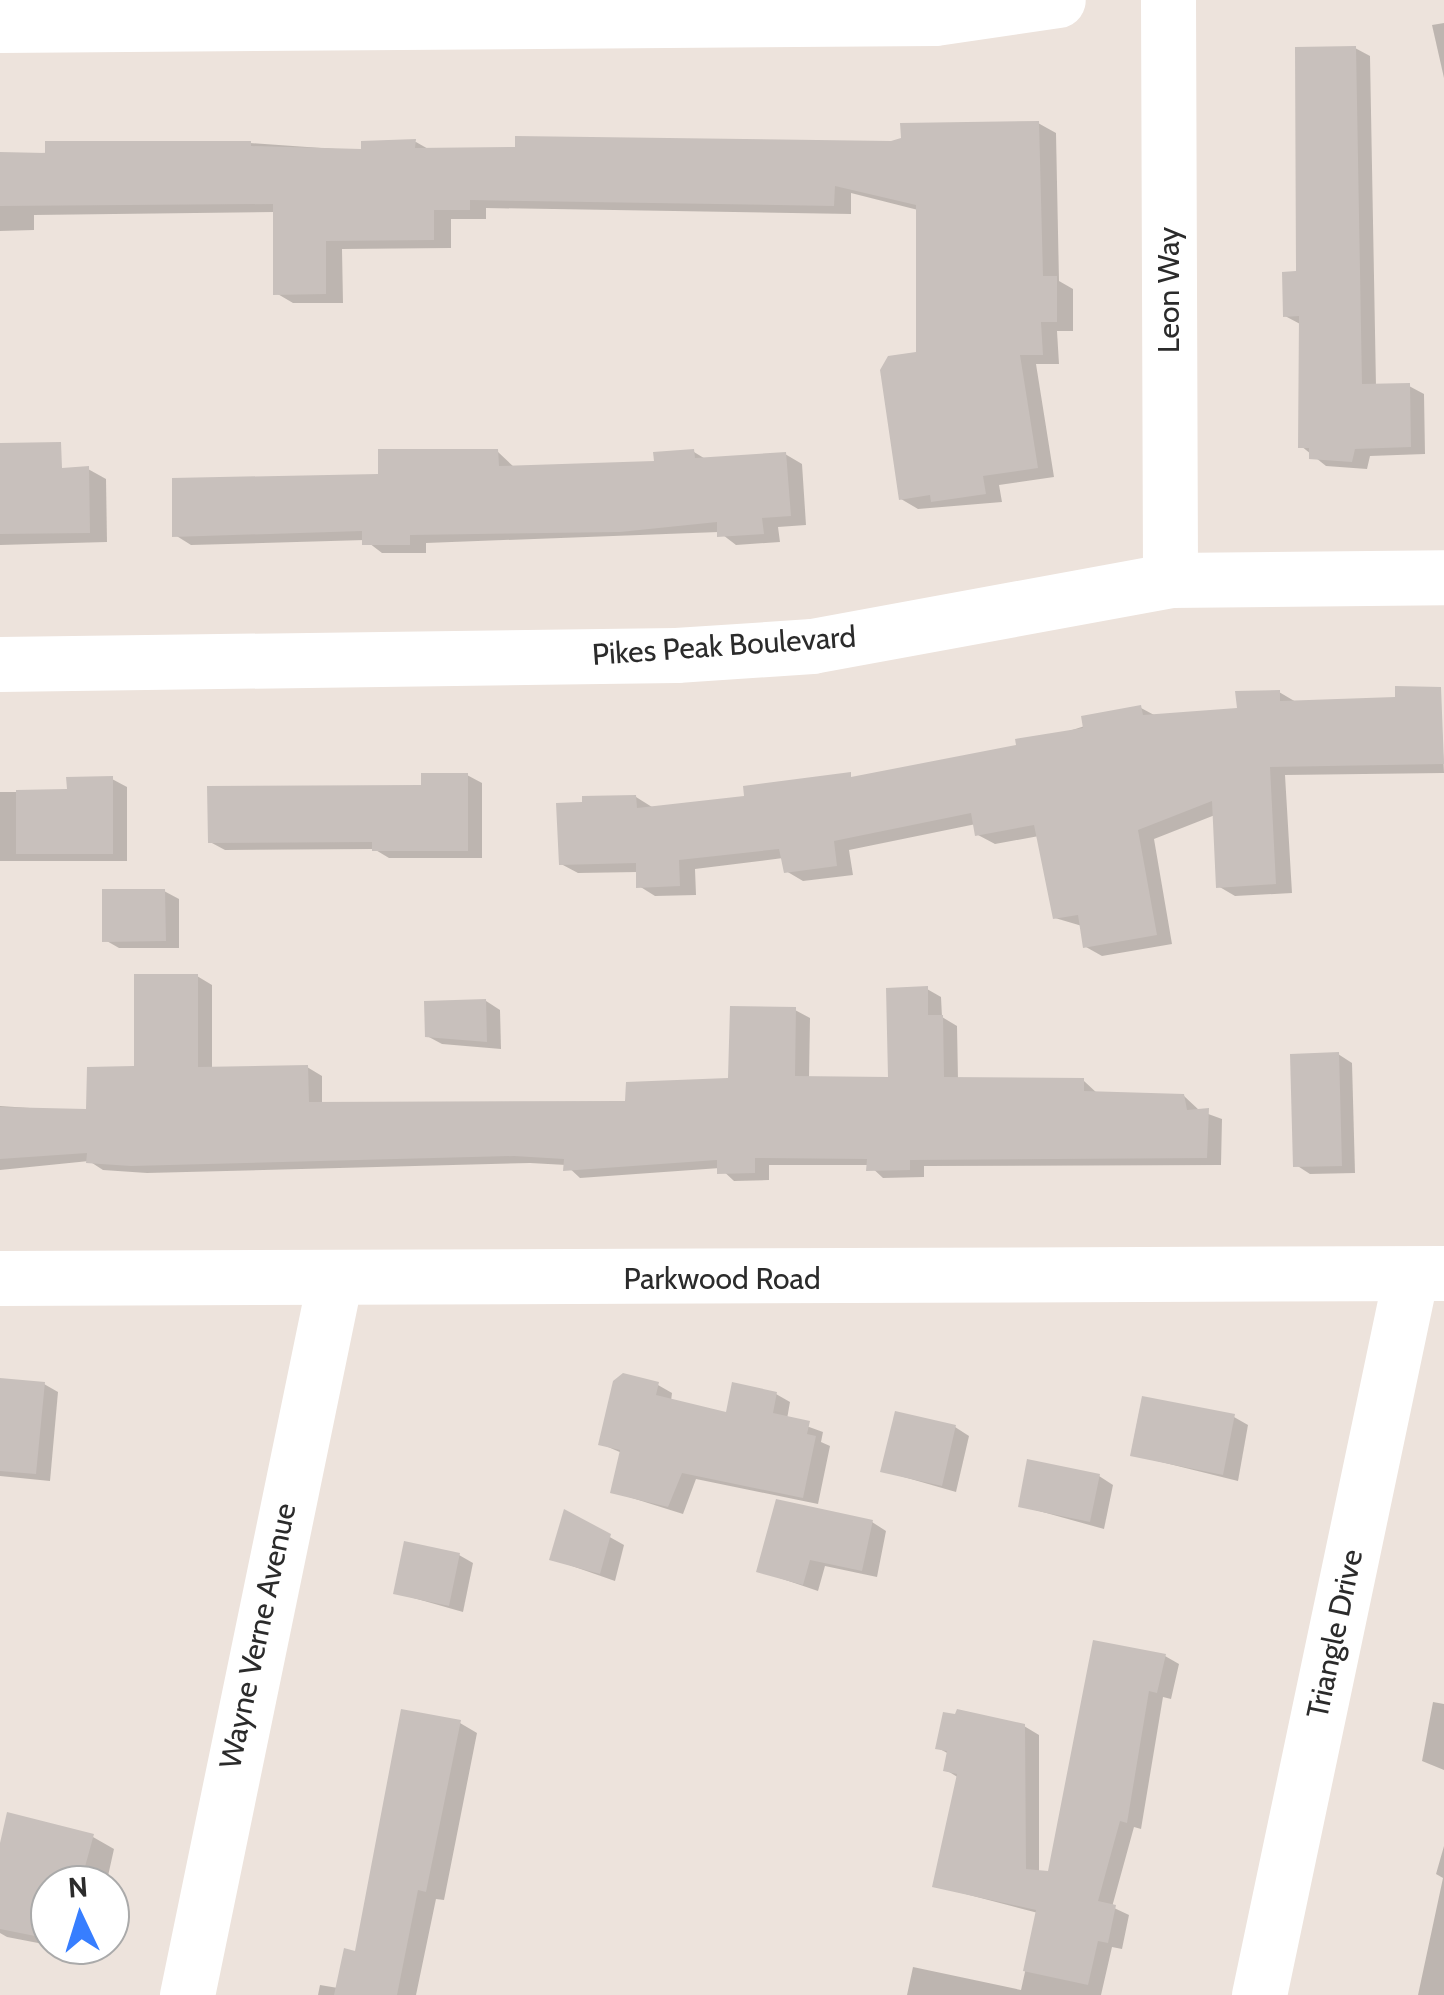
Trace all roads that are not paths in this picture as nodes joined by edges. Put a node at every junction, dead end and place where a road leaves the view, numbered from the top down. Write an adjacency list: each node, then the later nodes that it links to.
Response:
1 (1058, 0): 3 (street)
2 (1168, 0): 5 (street, Leon Way)
3 (0, 25)
4 (1444, 577): 5 (street, Pikes Peak Boulevard)
5 (1170, 580): 6 (street, Pikes Peak Boulevard)
6 (0, 664)
7 (1428, 1273): 9 (street, Parkwood Road); 11 (street, Triangle Drive)
8 (0, 1278): 9 (street, Parkwood Road)
9 (335, 1278): 10 (street, Wayne Verne Avenue)
10 (187, 1995)
11 (1259, 1995)

